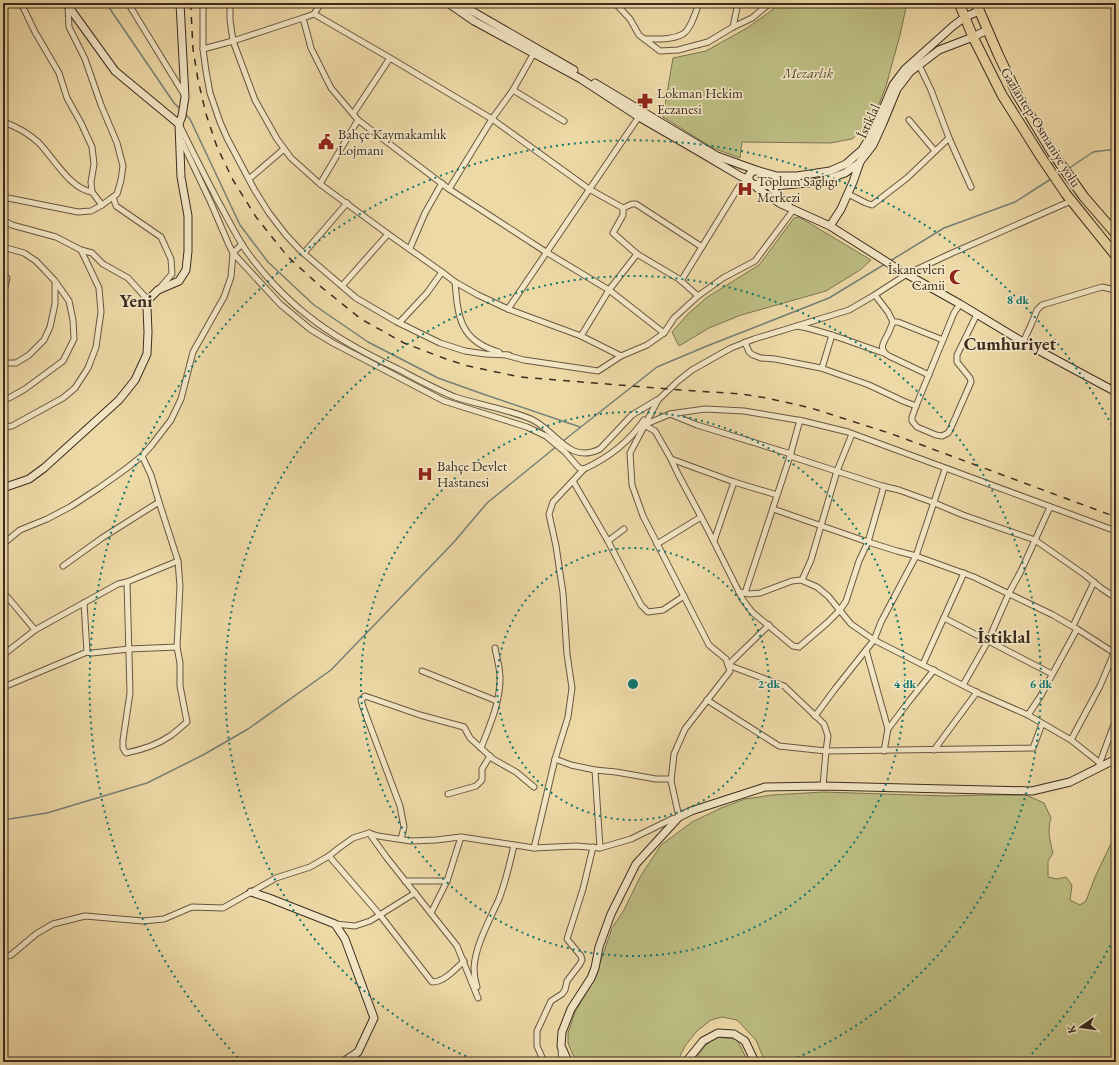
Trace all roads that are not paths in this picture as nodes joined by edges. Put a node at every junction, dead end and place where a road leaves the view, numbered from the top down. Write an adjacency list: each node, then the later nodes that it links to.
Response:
1 (21, 3): 52 (street)
2 (128, 3): 30 (street)
3 (180, 3): 30 (street)
4 (203, 3): 25 (street)
5 (230, 3): 24 (street)
6 (321, 3): 16 (street)
7 (448, 3): 19 (street)
8 (458, 3): 19 (street)
9 (615, 3): 23 (street)
10 (699, 3): 23 (street)
11 (738, 3): 20 (street)
12 (770, 3): 20 (street)
13 (959, 3): 17 (highway, Gaziantep-Osmaniye yolu)
14 (67, 4): 38 (street); 55 (street)
15 (977, 7): 17 (street); 21 (highway, Gaziantep-Osmaniye yolu)
16 (314, 14): 18 (street); 27 (street)
17 (965, 17): 22 (highway, Gaziantep-Osmaniye yolu); 43 (street)
18 (303, 18): 24 (street); 31 (street)
19 (476, 18): 26 (street)
20 (733, 27): 23 (street)
21 (987, 30): 22 (street, İstiklal); 64 (highway, Gaziantep-Osmaniye yolu)
22 (973, 37): 28 (street, İstiklal); 56 (highway, Gaziantep-Osmaniye yolu)
23 (646, 39)
24 (233, 41): 25 (street); 40 (street)
25 (203, 49): 44 (street)
26 (535, 52): 29 (street); 32 (street)
27 (390, 58): 31 (street); 33 (street)
28 (919, 65): 39 (street); 42 (street, İstiklal)
29 (514, 90): 33 (street); 37 (street)
30 (185, 99): 38 (street)
31 (353, 114): 34 (street)
32 (641, 115): 43 (street); 45 (street); 51 (street)
33 (492, 119): 50 (street); 51 (street)
34 (358, 120): 46 (street); 47 (street)
35 (909, 120): 41 (street)
36 (3, 121): 52 (street)
37 (564, 121)
38 (178, 124): 65 (street); 72 (street); 83 (street)
39 (949, 138): 41 (street); 49 (street)
40 (284, 149): 44 (street); 46 (street)
41 (935, 151): 53 (street)
42 (860, 162): 48 (street, İstiklal); 53 (street)
43 (759, 173): 45 (street); 45 (street); 48 (street)
44 (249, 179): 71 (street)
45 (752, 183): 48 (street, İstiklal); 60 (street); 67 (street)
46 (320, 184): 57 (street)
47 (442, 184): 50 (street); 68 (street)
48 (769, 185): 60 (street)
49 (971, 187)
50 (449, 189): 70 (street)
51 (589, 189): 59 (street); 70 (street)
52 (92, 192): 58 (street)
53 (848, 194): 62 (street)
54 (3, 197): 58 (street)
55 (113, 197): 58 (street); 83 (street)
56 (1069, 198): 74 (highway, Gaziantep-Osmaniye yolu); 76 (street)
57 (347, 203): 63 (street); 71 (street)
58 (102, 205)
59 (624, 208): 67 (street); 73 (street)
60 (794, 209): 62 (street); 87 (street)
61 (3, 220): 69 (street)
62 (830, 226): 76 (street)
63 (388, 234): 68 (street); 81 (street)
64 (1116, 234)
65 (242, 244): 72 (street); 116 (street)
66 (3, 247): 78 (street)
67 (702, 247): 79 (street)
68 (410, 248): 75 (street)
69 (81, 250): 88 (street); 114 (street)
70 (546, 252): 84 (street); 90 (street)
71 (304, 253): 81 (street)
72 (234, 254): 116 (street); 118 (street)
73 (637, 254): 79 (street); 84 (street)
74 (1116, 256)
75 (442, 272): 80 (street); 93 (street)
76 (904, 272): 86 (street); 89 (street)
77 (3, 276): 82 (street)
78 (55, 281): 104 (street); 108 (street)
79 (681, 281): 87 (street)
80 (455, 282): 90 (street); 102 (street)
81 (342, 286): 93 (street)
82 (3, 288)
83 (158, 290): 88 (street)
84 (609, 290): 95 (street); 97 (street)
85 (1116, 292): 100 (street)
86 (875, 295): 92 (street); 94 (street)
87 (698, 296): 95 (street)
88 (148, 300): 126 (street)
89 (960, 304): 91 (street); 98 (street)
90 (508, 309): 97 (street)
91 (976, 314): 100 (street); 110 (street)
92 (893, 322): 98 (street); 101 (street)
93 (399, 323): 102 (street)
94 (796, 326): 96 (street); 99 (street)
95 (664, 333): 103 (street)
96 (832, 335): 101 (street); 105 (street)
97 (581, 336): 103 (street)
98 (943, 340): 106 (street)
99 (745, 342): 105 (street); 109 (street)
100 (1023, 342): 107 (street)
101 (884, 353): 106 (street)
102 (509, 355): 103 (street)
103 (620, 356)
104 (3, 363)
105 (822, 368): 110 (street)
106 (929, 375): 110 (street)
107 (1116, 392)
108 (3, 399)
109 (658, 400): 113 (street); 116 (street); 120 (street)
110 (916, 406)
111 (670, 414): 112 (street); 113 (street); 117 (street)
112 (800, 420): 115 (street); 117 (street)
113 (644, 425): 119 (street); 141 (street)
114 (3, 427)
115 (852, 434): 121 (street); 122 (street)
116 (565, 450): 120 (street)
117 (790, 455): 122 (street); 127 (street)
118 (142, 456): 128 (street); 140 (street)
119 (671, 459): 124 (street); 132 (street)
120 (584, 469): 123 (street)
121 (945, 469): 129 (street); 130 (street)
122 (837, 471): 125 (street); 133 (street)
123 (573, 481): 137 (street); 191 (street)
124 (734, 482): 127 (street); 138 (street)
125 (884, 486): 129 (street); 139 (street)
126 (3, 488)
127 (777, 496): 131 (street)
128 (159, 502): 143 (street); 144 (street)
129 (934, 502): 136 (street); 142 (street)
130 (1050, 507): 135 (street); 136 (street)
131 (773, 509): 133 (street); 151 (street)
132 (701, 517): 138 (street); 141 (street)
133 (820, 526): 139 (street); 146 (street)
134 (624, 529): 137 (street)
135 (1116, 531)
136 (1035, 540): 148 (street); 152 (street)
137 (608, 541): 153 (street)
138 (714, 541): 150 (street)
139 (868, 542): 142 (street); 156 (street)
140 (3, 544)
141 (657, 544): 153 (street)
142 (916, 556): 145 (street); 161 (street)
143 (178, 561): 147 (street); 163 (street)
144 (63, 566)
145 (964, 574): 152 (street); 157 (street)
146 (802, 580): 151 (street); 156 (street)
147 (127, 582): 155 (street); 165 (street)
148 (1094, 582): 154 (street); 159 (street)
149 (3, 592): 160 (street)
150 (739, 592): 151 (street); 158 (street)
151 (745, 593)
152 (1009, 593): 159 (street); 162 (street)
153 (684, 596): 171 (street)
154 (1116, 598)
155 (84, 603): 160 (street); 167 (street)
156 (840, 610): 158 (street); 161 (street)
157 (944, 618): 162 (street); 170 (street)
158 (769, 625): 171 (street)
159 (1075, 627): 169 (street); 174 (street)
160 (34, 630): 168 (street)
161 (874, 640): 166 (street); 170 (street)
162 (988, 641): 174 (street); 175 (street)
163 (177, 647): 165 (street); 165 (street)
164 (495, 648): 179 (street)
165 (129, 649): 167 (street)
166 (866, 650): 180 (street); 184 (street)
167 (87, 652): 176 (street)
168 (4, 653)
169 (1115, 653): 185 (street)
170 (922, 664): 172 (street)
171 (728, 665): 178 (street); 180 (street)
172 (934, 670): 175 (street); 184 (street)
173 (422, 671): 179 (street)
174 (1052, 674): 181 (street)
175 (963, 685): 177 (street)
176 (3, 686)
177 (977, 692): 181 (street); 189 (street)
178 (707, 700): 187 (street); 195 (street)
179 (497, 702): 186 (street)
180 (815, 716): 187 (street)
181 (1028, 716): 183 (street)
182 (1116, 719): 193 (street)
183 (1042, 724): 185 (street); 189 (street)
184 (888, 730): 188 (street)
185 (1071, 740): 193 (street)
186 (481, 748): 190 (street); 202 (street)
187 (826, 750): 188 (street); 196 (street)
188 (884, 750): 189 (street)
189 (934, 750)
190 (490, 756): 197 (street); 198 (street)
191 (555, 759): 194 (street); 205 (street)
192 (1116, 759): 193 (street)
193 (1099, 766): 196 (street)
194 (595, 770): 195 (street); 206 (street)
195 (671, 779): 199 (street)
196 (822, 786): 199 (street)
197 (534, 787)
198 (448, 794)
199 (679, 817): 206 (street); 217 (street)
200 (369, 833): 202 (street); 207 (street); 208 (street)
201 (461, 837): 202 (street); 203 (street); 209 (street)
202 (401, 839)
203 (514, 845): 205 (street); 216 (street)
204 (593, 847): 205 (street); 206 (street); 219 (street)
205 (534, 848)
206 (600, 848)
207 (330, 856): 210 (street); 213 (street)
208 (406, 881): 209 (street); 211 (street)
209 (447, 881): 212 (street)
210 (251, 892): 214 (street); 215 (street)
211 (415, 893): 212 (street); 213 (street)
212 (431, 913): 216 (street)
213 (380, 915): 214 (street); 216 (street)
214 (335, 924): 218 (street)
215 (3, 957)
216 (464, 961)
217 (561, 1046): 220 (street); 221 (street)
218 (343, 1062)
219 (544, 1062)
220 (562, 1062)
221 (570, 1062)
222 (686, 1062): 223 (street)
223 (755, 1062)

